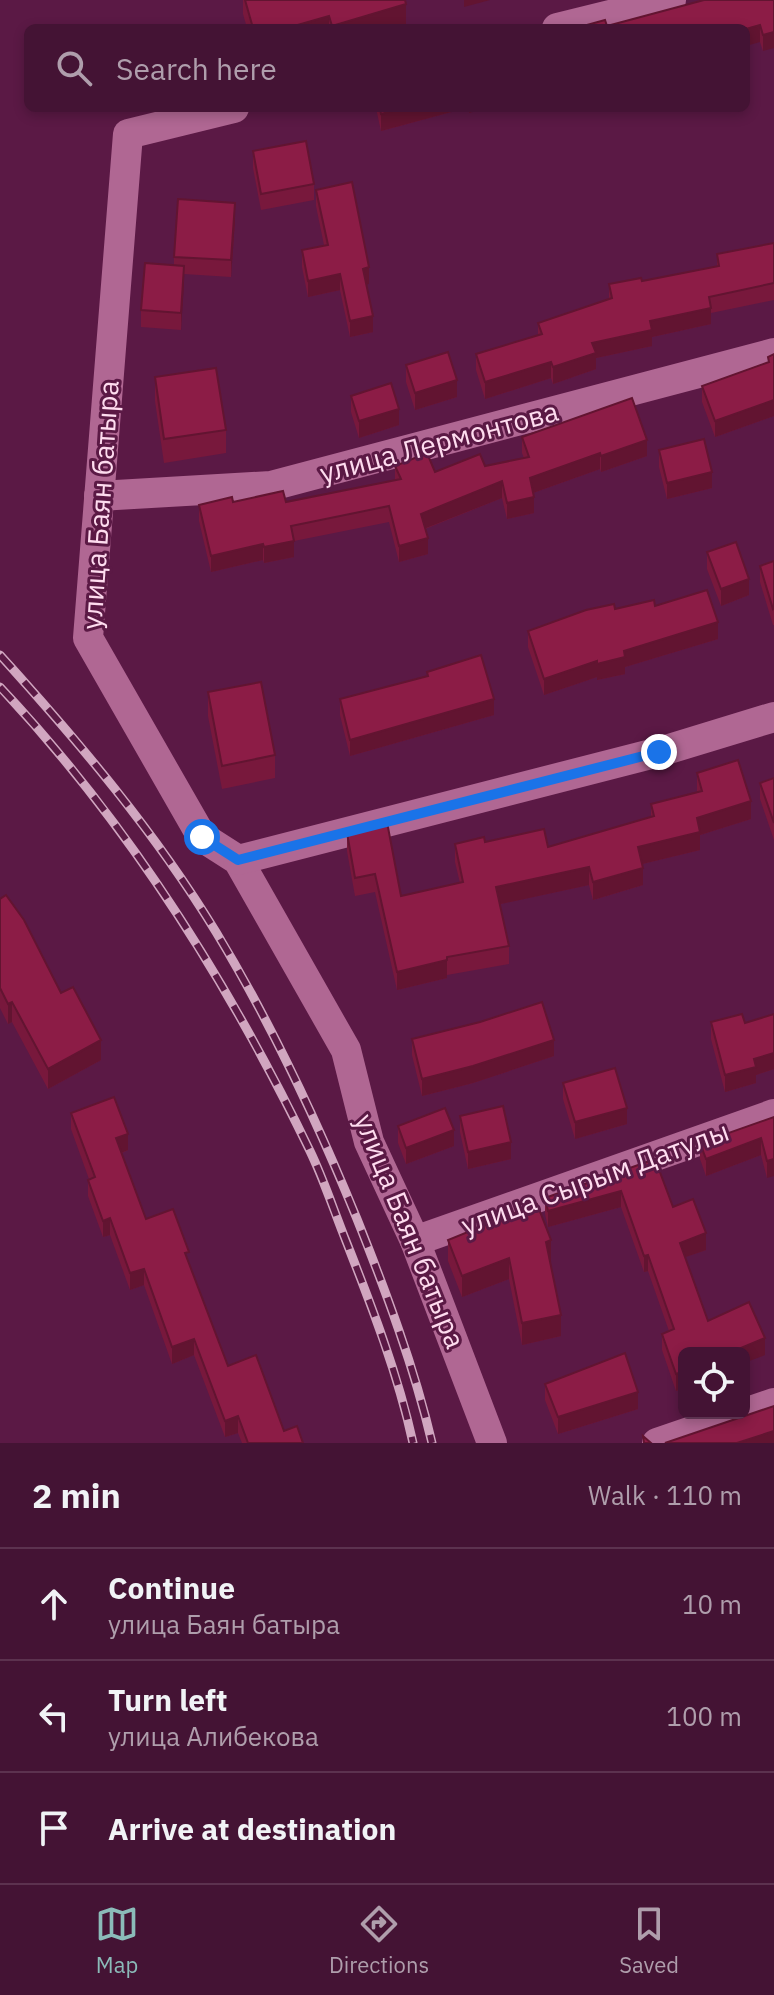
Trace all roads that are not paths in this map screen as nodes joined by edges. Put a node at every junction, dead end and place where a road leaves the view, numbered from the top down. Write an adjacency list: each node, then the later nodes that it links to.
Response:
1 (671, 0): 2 (street)
2 (573, 24)
3 (218, 112): 5 (street, улица Баян батыра)
4 (774, 353): 5 (street, улица Лермонтова)
5 (99, 496): 7 (street, улица Баян батыра)
6 (774, 717): 7 (street)
7 (238, 860): 9 (street, улица Баян батыра)
8 (774, 1114): 9 (street, улица Сырым Датулы)
9 (415, 1241): 11 (street, улица Баян батыра)
10 (774, 1403): 12 (street)
11 (492, 1443)
12 (657, 1443)

